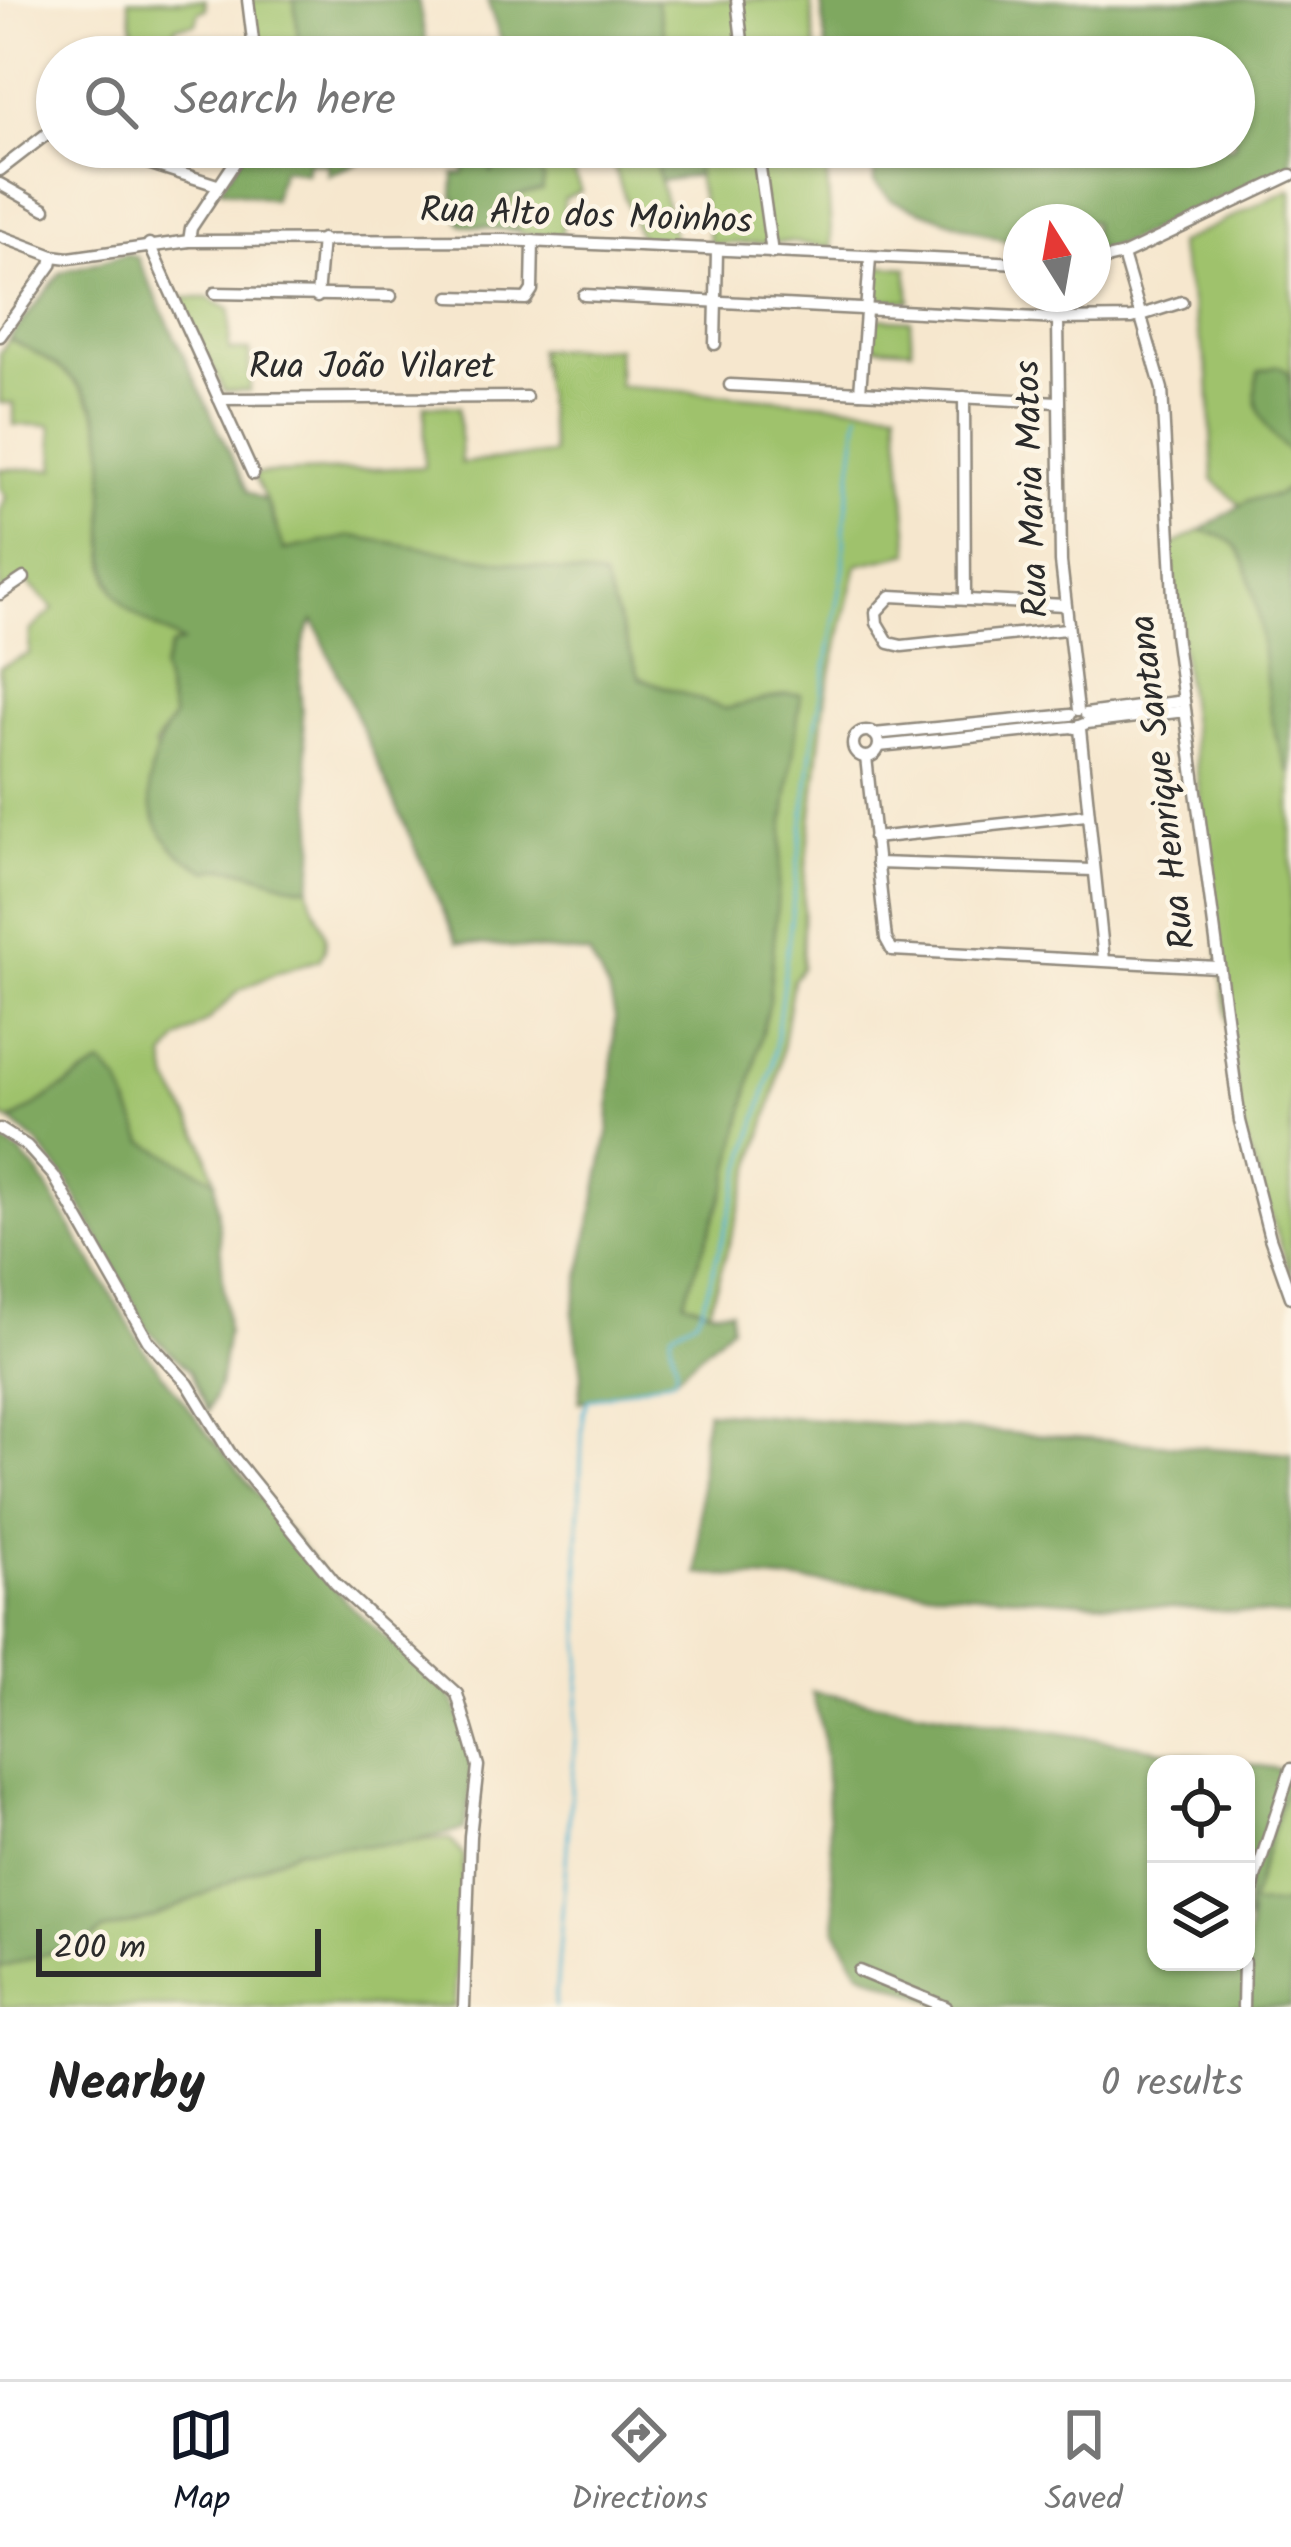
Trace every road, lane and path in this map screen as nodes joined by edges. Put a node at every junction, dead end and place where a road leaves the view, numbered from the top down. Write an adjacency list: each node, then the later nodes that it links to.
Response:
1 (248, 0): 3 (street)
2 (737, 0): 4 (street)
3 (252, 36)
4 (741, 36)
5 (36, 142): 9 (street)
6 (164, 168): 12 (street)
7 (230, 168): 12 (street)
8 (760, 168): 20 (street)
9 (0, 170)
10 (1291, 175): 21 (street)
11 (0, 184): 13 (street)
12 (218, 185): 17 (street)
13 (45, 209)
14 (0, 236): 22 (street)
15 (322, 239): 16 (street, Rua Alto dos Moinhos); 17 (street, Rua Alto dos Moinhos); 29 (street)
16 (533, 241): 19 (street, Rua Alto dos Moinhos); 30 (street)
17 (189, 242): 18 (street, Rua Alto dos Moinhos)
18 (149, 244): 22 (street, Rua Alto dos Moinhos); 42 (street)
19 (717, 251): 20 (street, Rua Alto dos Moinhos); 31 (street)
20 (772, 254): 23 (street, Rua Alto dos Moinhos)
21 (1124, 255): 24 (street); 34 (street, Rua Henrique Santana)
22 (53, 256): 36 (street)
23 (869, 258): 25 (street, Rua Alto dos Moinhos); 33 (street)
24 (1111, 258)
25 (1003, 262)
26 (215, 293): 29 (street)
27 (391, 296): 29 (street)
28 (584, 296): 31 (street)
29 (316, 297)
30 (450, 297)
31 (716, 301): 33 (street); 37 (street)
32 (1182, 302): 34 (street, Rua Maria Matos)
33 (868, 308): 35 (street); 39 (street)
34 (1142, 315): 35 (street, Rua Maria Matos); 50 (street, Rua Henrique Santana)
35 (1058, 319): 43 (street, Rua Maria Matos)
36 (0, 336)
37 (715, 344)
38 (730, 385): 39 (street)
39 (860, 392): 41 (street)
40 (526, 397): 42 (street, Rua João Vilaret)
41 (964, 397): 43 (street); 47 (street)
42 (219, 399): 44 (street)
43 (1058, 402): 48 (street, Rua Maria Matos)
44 (253, 474)
45 (24, 578): 46 (street)
46 (0, 593)
47 (965, 599): 48 (street); 49 (street)
48 (1064, 605): 49 (street, Rua Maria Matos)
49 (1066, 628): 51 (street, Rua Maria Matos)
50 (1184, 706): 51 (street); 59 (street, Rua Henrique Santana)
51 (1079, 719): 52 (street); 54 (street, Rua Maria Matos)
52 (876, 740): 53 (street); 53 (street)
53 (866, 757): 55 (street)
54 (1086, 815): 55 (street); 57 (street, Rua Maria Matos)
55 (874, 838): 56 (street)
56 (877, 862): 57 (street); 58 (street)
57 (1093, 870): 58 (street, Rua Maria Matos)
58 (1104, 960): 59 (street)
59 (1217, 967): 61 (street, Rua Henrique Santana)
60 (0, 1129): 66 (street)
61 (1291, 1298)
62 (1291, 1769): 63 (street)
63 (1255, 1883)
64 (859, 1971): 67 (street)
65 (1244, 1971): 68 (street)
66 (464, 2007)
67 (946, 2007)
68 (1243, 2007)

